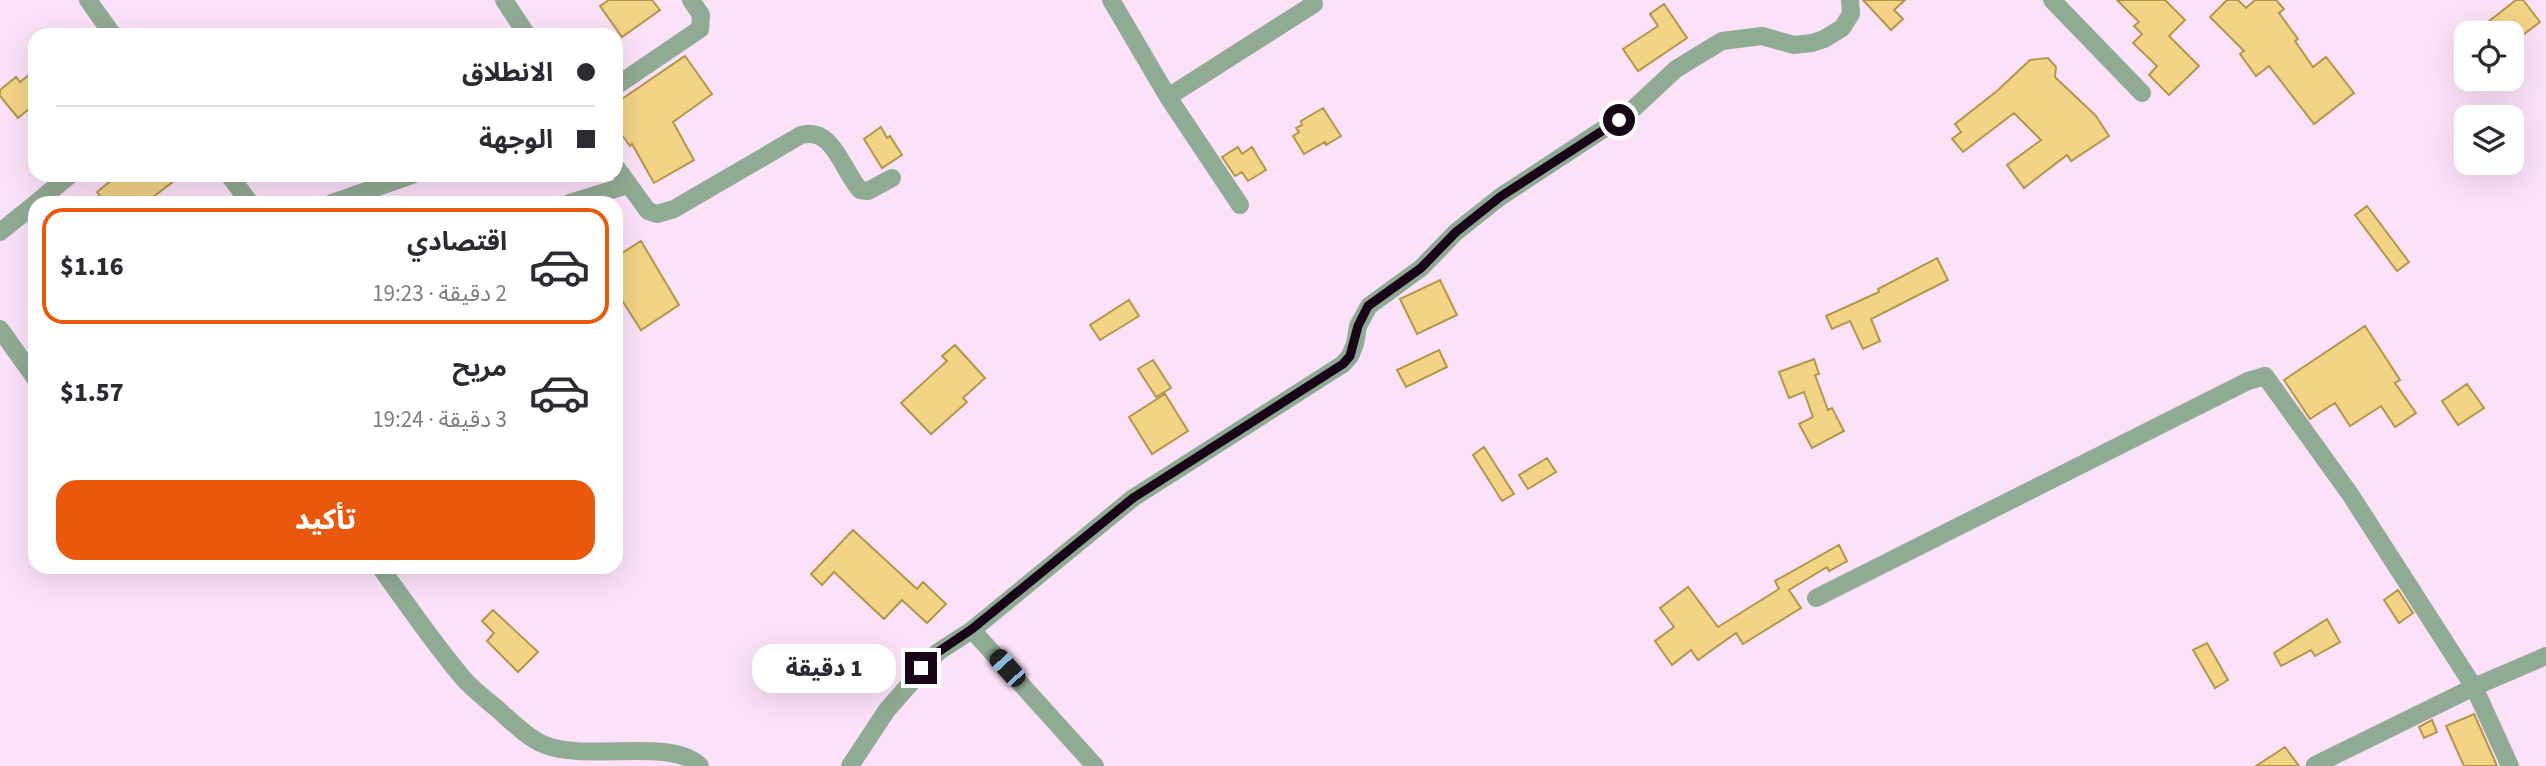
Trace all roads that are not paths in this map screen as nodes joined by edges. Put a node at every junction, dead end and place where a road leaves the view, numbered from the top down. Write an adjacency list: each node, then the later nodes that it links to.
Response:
1 (88, 0): 8 (street)
2 (504, 0): 9 (street)
3 (691, 0): 10 (street)
4 (1111, 0): 12 (street)
5 (1850, 0): 28 (street)
6 (2052, 0): 11 (street)
7 (1314, 5): 12 (street)
8 (108, 28)
9 (522, 28)
10 (623, 81)
11 (2143, 93)
12 (1168, 97): 21 (street)
13 (623, 177): 17 (street)
14 (892, 178): 17 (street)
15 (61, 182): 18 (street)
16 (392, 182): 19 (street)
17 (628, 184): 20 (street)
18 (44, 196)
19 (352, 196)
20 (591, 196)
21 (1240, 205)
22 (28, 209): 23 (street)
23 (0, 232)
24 (0, 329): 25 (street)
25 (28, 368)
26 (385, 574): 32 (street)
27 (1816, 598): 30 (street)
28 (972, 629): 33 (street); 34 (street)
29 (2546, 656): 30 (street)
30 (2473, 687): 31 (street); 35 (street)
31 (2315, 765)
32 (700, 766)
33 (850, 766)
34 (1095, 766)
35 (2510, 766)

